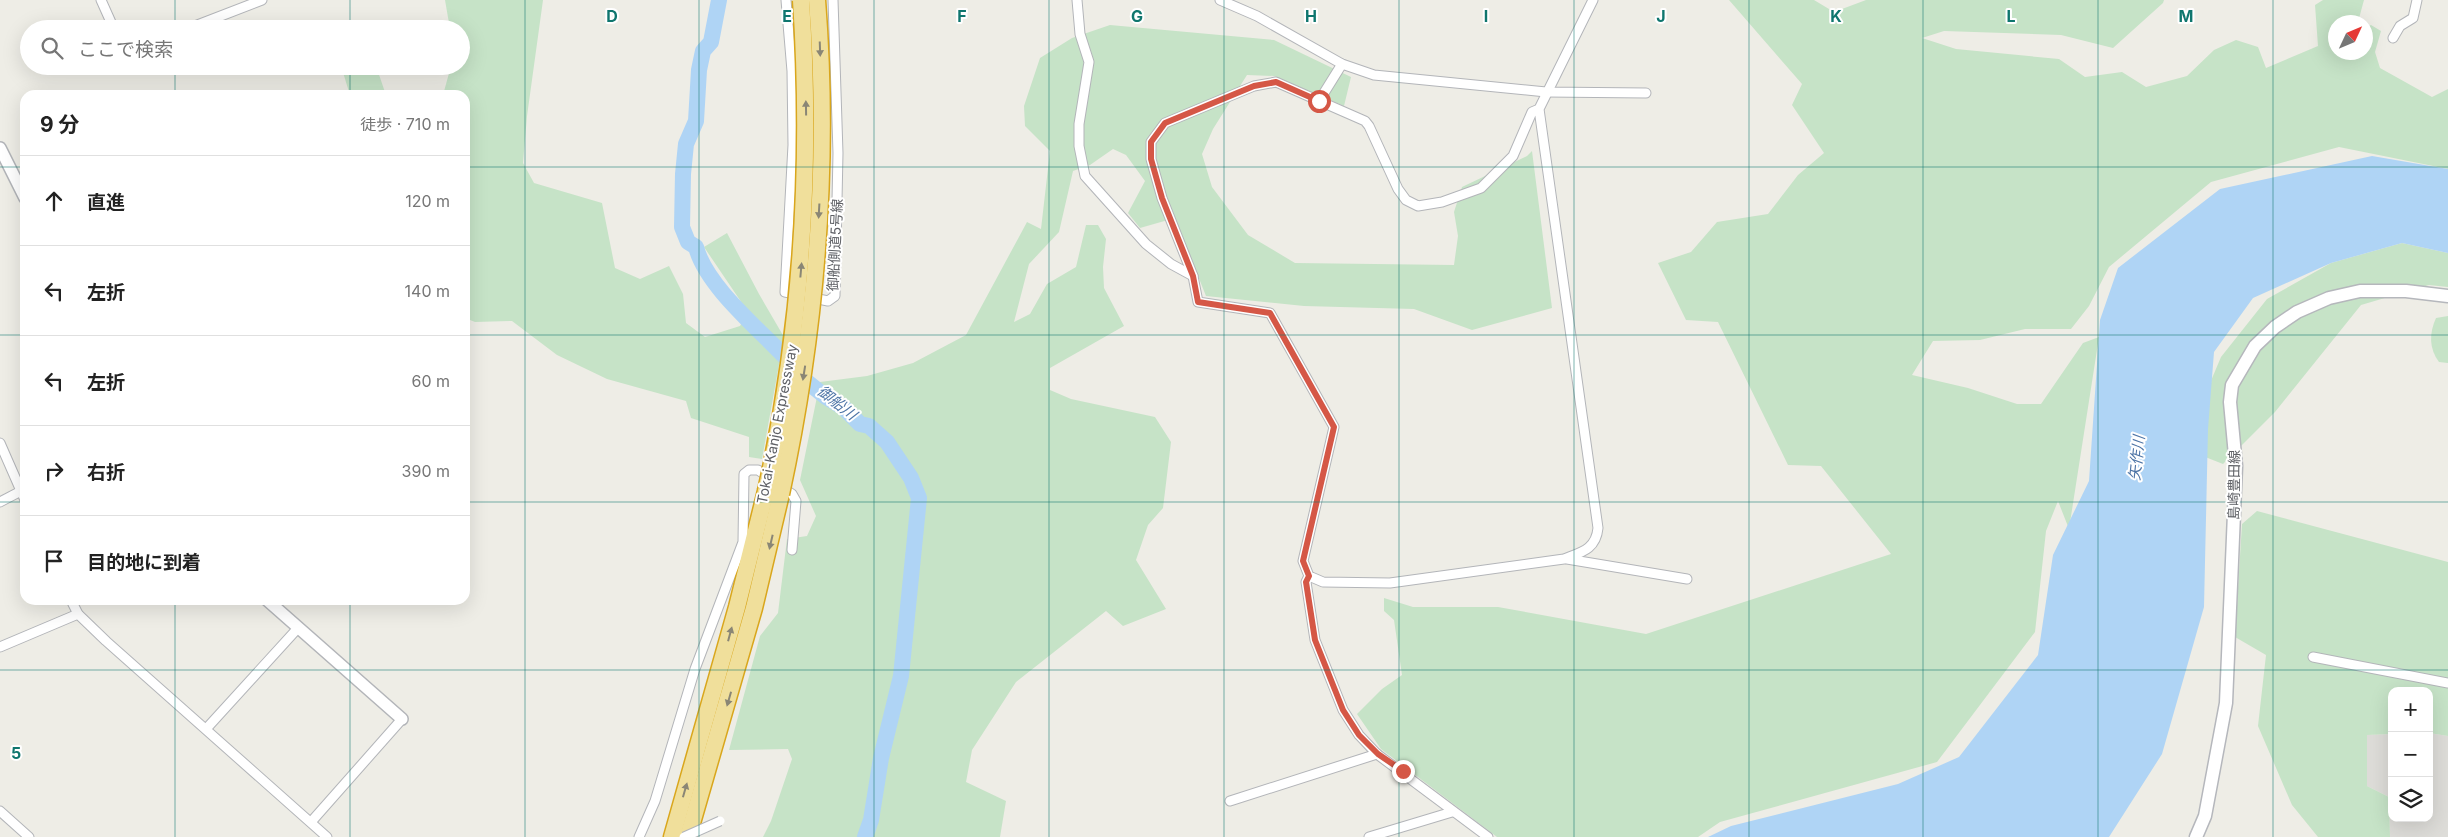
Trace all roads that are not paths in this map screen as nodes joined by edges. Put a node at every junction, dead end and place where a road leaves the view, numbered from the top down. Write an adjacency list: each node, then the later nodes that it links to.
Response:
1 (101, 0): 11 (street)
2 (262, 0): 12 (street)
3 (786, 0): 19 (street, 御船側道5号線)
4 (801, 0): 27 (highway, Tokai-Kanjo Expressway, one-way to 4, bridge)
5 (818, 0): 10 (street); 27 (highway, Tokai-Kanjo Expressway, one-way to 27, bridge)
6 (1077, 0): 23 (street)
7 (1220, 0): 14 (street)
8 (1594, 0): 15 (street)
9 (2417, 0): 13 (street)
10 (833, 2): 21 (street, 御船側道5号線)
11 (110, 20)
12 (210, 20)
13 (2393, 38)
14 (1342, 64): 15 (street); 17 (street)
15 (1546, 92): 16 (street); 18 (street)
16 (1646, 93)
17 (1319, 101): 18 (street); 23 (street)
18 (1539, 108): 31 (street)
19 (792, 145): 21 (street); 21 (street, 御船側道5号線)
20 (0, 148): 22 (street)
21 (838, 152)
22 (20, 188)
23 (1193, 276): 32 (street)
24 (2448, 296): 57 (main road, 島崎豊田線)
25 (0, 443): 26 (street)
26 (20, 489)
27 (773, 493): 52 (highway, Tokai-Kanjo Expressway, one-way to 27); 54 (highway, Tokai-Kanjo Expressway, one-way to 54)
28 (20, 497): 29 (street)
29 (0, 502)
30 (792, 550): 51 (street)
31 (1564, 559): 32 (street); 33 (street)
32 (1309, 576): 43 (street)
33 (1687, 579)
34 (74, 605): 36 (street)
35 (273, 605): 37 (street)
36 (78, 614): 38 (street); 42 (street)
37 (298, 628): 41 (street); 42 (street)
38 (0, 647)
39 (2313, 657): 40 (street)
40 (2448, 683)
41 (402, 719): 48 (street)
42 (206, 729): 48 (street)
43 (1378, 754): 44 (street); 46 (street)
44 (1230, 801)
45 (0, 811): 49 (street)
46 (1452, 812): 55 (street); 56 (street)
47 (720, 821): 53 (street, bridge)
48 (310, 822): 50 (street)
49 (29, 837)
50 (327, 837)
51 (638, 837)
52 (672, 837)
53 (684, 837)
54 (688, 837)
55 (1369, 837)
56 (1488, 837)
57 (2196, 837)

